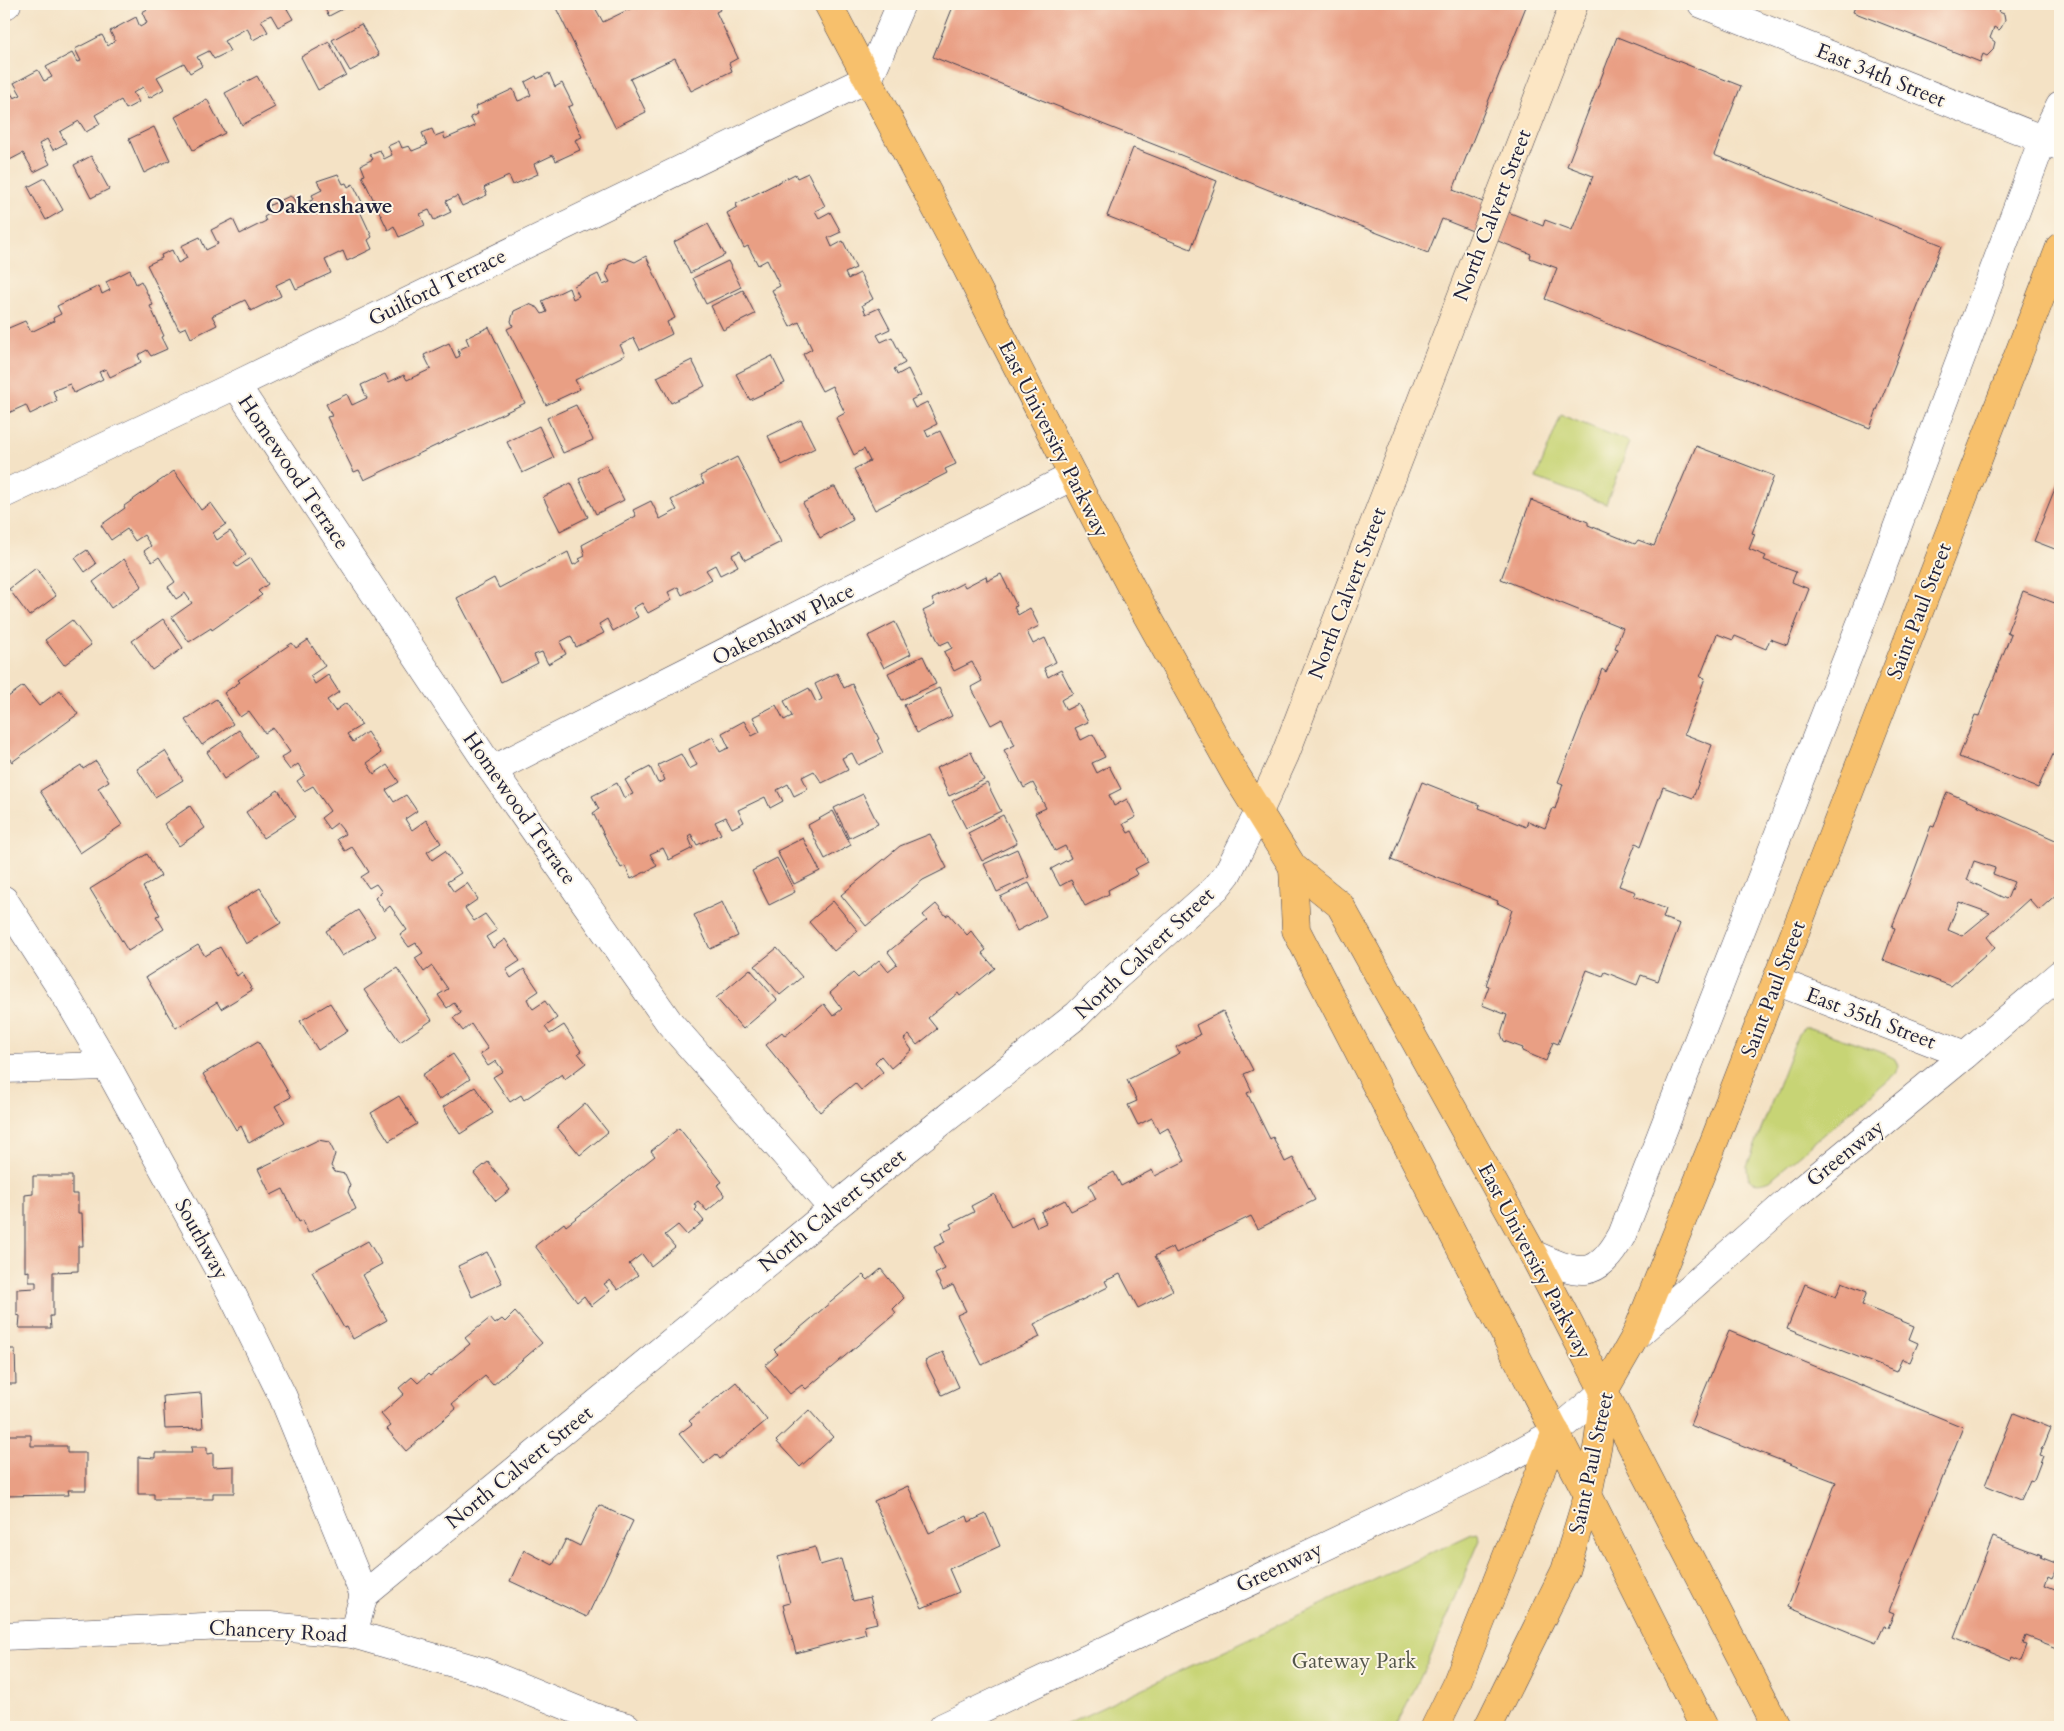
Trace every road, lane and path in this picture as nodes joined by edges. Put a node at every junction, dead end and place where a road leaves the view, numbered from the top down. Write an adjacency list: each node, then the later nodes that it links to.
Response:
1 (7, 4): 6 (street)
2 (828, 4): 7 (main road, East University Parkway)
3 (901, 4): 7 (street)
4 (1574, 4): 15 (main road, North Calvert Street)
5 (1702, 4): 9 (street, East 34th Street)
6 (4, 6)
7 (869, 78): 11 (street, Guilford Terrace); 12 (main road, East University Parkway)
8 (2060, 105): 9 (street)
9 (2052, 143): 24 (street)
10 (2060, 247): 19 (main road, Saint Paul Street)
11 (236, 385): 13 (street, Guilford Terrace); 14 (street, Homewood Terrace)
12 (1073, 476): 14 (street, Oakenshaw Place); 15 (main road, East University Parkway)
13 (4, 494)
14 (492, 770): 23 (street, Homewood Terrace)
15 (1259, 812): 16 (main road, East University Parkway); 23 (street, North Calvert Street)
16 (1293, 867): 24 (main road, East University Parkway); 27 (main road, East University Parkway)
17 (4, 900): 21 (street, Southway)
18 (2060, 974): 20 (street, Greenway)
19 (1776, 981): 20 (street, East 35th Street); 25 (main road, Saint Paul Street)
20 (1965, 1055): 25 (street, Greenway)
21 (107, 1066): 22 (street); 29 (street, Southway)
22 (4, 1069)
23 (833, 1208): 29 (street, North Calvert Street)
24 (1533, 1254): 26 (main road, East University Parkway)
25 (1635, 1337): 26 (main road, Saint Paul Street)
26 (1604, 1391): 27 (street, Greenway); 28 (main road, Saint Paul Street); 37 (main road, East University Parkway)
27 (1556, 1432): 28 (main road, East University Parkway); 33 (street, Greenway); 34 (main road, Saint Paul Street)
28 (1588, 1495): 35 (main road, Saint Paul Street); 36 (main road, East University Parkway)
29 (364, 1595): 30 (street)
30 (353, 1634): 31 (street, Chancery Road); 32 (street, Chancery Road)
31 (4, 1636)
32 (627, 1727)
33 (943, 1727)
34 (1435, 1727)
35 (1488, 1727)
36 (1704, 1727)
37 (1778, 1727)

